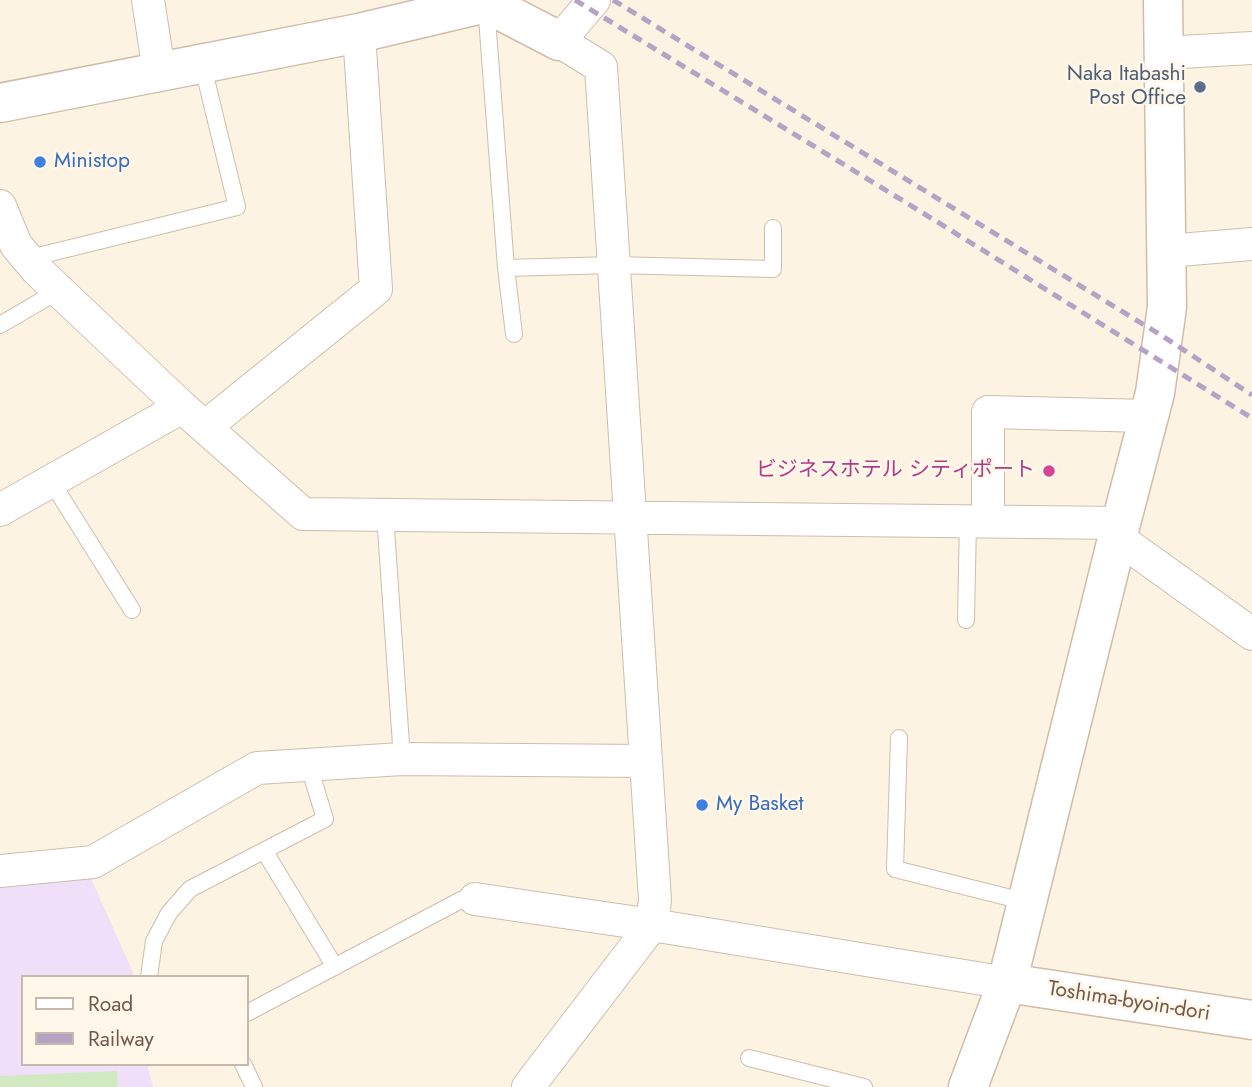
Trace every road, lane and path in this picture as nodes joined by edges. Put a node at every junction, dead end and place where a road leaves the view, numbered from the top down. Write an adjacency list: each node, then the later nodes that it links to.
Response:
1 (148, 0): 10 (street)
2 (594, 0): 6 (street)
3 (1163, 0): 8 (street)
4 (486, 3): 5 (street); 6 (street); 18 (lane)
5 (359, 33): 9 (street); 23 (street)
6 (559, 41): 17 (street)
7 (1252, 48): 8 (street)
8 (1163, 53): 15 (street)
9 (202, 63): 10 (street); 16 (lane)
10 (159, 71): 11 (street)
11 (0, 103)
12 (0, 206): 16 (street)
13 (774, 229): 17 (lane)
14 (1252, 244): 15 (street)
15 (1167, 251): 22 (street)
16 (26, 259): 19 (street)
17 (614, 265): 18 (lane); 27 (street)
18 (506, 268): 21 (lane)
19 (58, 291): 20 (lane); 23 (street)
20 (0, 325)
21 (514, 334)
22 (1148, 416): 28 (street); 29 (street)
23 (194, 417): 24 (street); 26 (street)
24 (51, 481): 25 (street); 30 (lane)
25 (0, 510)
26 (384, 516): 27 (street); 34 (lane)
27 (629, 519): 28 (street); 35 (street)
28 (978, 521): 29 (street); 31 (lane)
29 (1119, 531): 32 (street); 40 (street)
30 (132, 610)
31 (965, 620)
32 (1252, 634)
33 (899, 737): 40 (lane)
34 (402, 759): 35 (street); 36 (street)
35 (645, 761): 41 (street)
36 (308, 764): 37 (lane); 38 (street)
37 (265, 852): 42 (lane); 43 (lane)
38 (0, 871)
39 (475, 899): 41 (street); 42 (lane)
40 (1027, 902): 44 (street)
41 (652, 925): 44 (street); 50 (street)
42 (335, 967): 45 (lane)
43 (149, 975)
44 (1007, 983): 46 (street, Toshima-byoin-dori); 52 (street)
45 (248, 1012)
46 (1252, 1020)
47 (749, 1058): 51 (lane)
48 (244, 1066): 49 (lane)
49 (254, 1087)
50 (528, 1087)
51 (864, 1087)
52 (968, 1087)

